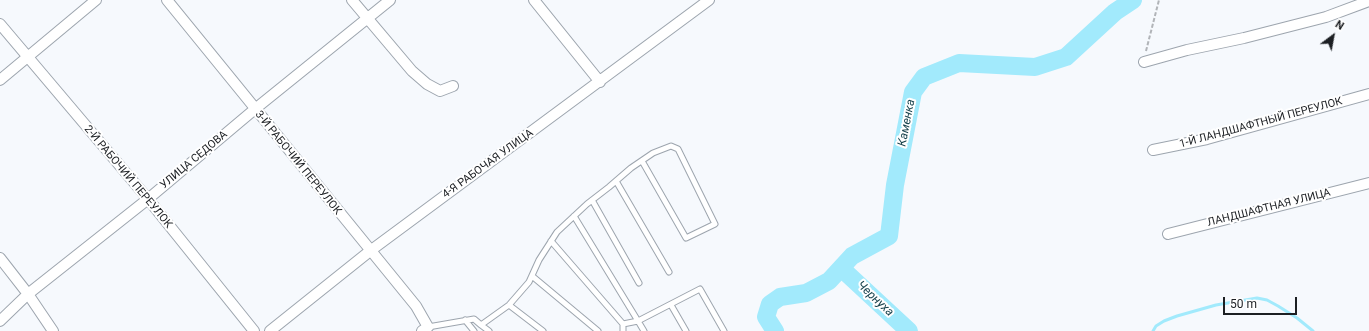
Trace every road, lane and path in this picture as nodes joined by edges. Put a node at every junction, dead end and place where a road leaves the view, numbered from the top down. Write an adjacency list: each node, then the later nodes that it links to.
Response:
1 (96, 0): 11 (street)
2 (167, 0): 17 (street, 3-Й РАБОЧИЙ ПЕРЕУЛОК)
3 (352, 0): 9 (street)
4 (390, 0): 9 (street, УЛИЦА СЕДОВА)
5 (534, 0): 14 (street)
6 (709, 0): 14 (street, 4-Я РАБОЧАЯ УЛИЦА)
7 (1159, 0): 12 (path)
8 (1369, 1): 12 (street)
9 (367, 18): 15 (street); 17 (street, УЛИЦА СЕДОВА)
10 (0, 24): 11 (street, 2-Й РАБОЧИЙ ПЕРЕУЛОК)
11 (28, 58): 13 (street); 22 (street, 2-Й РАБОЧИЙ ПЕРЕУЛОК)
12 (1144, 62)
13 (0, 80)
14 (600, 82): 27 (street, 4-Я РАБОЧАЯ УЛИЦА)
15 (453, 86)
16 (1369, 94): 18 (street, 1-Й ЛАНДШАФТНЫЙ ПЕРЕУЛОК)
17 (254, 109): 22 (street, УЛИЦА СЕДОВА); 27 (street, 3-Й РАБОЧИЙ ПЕРЕУЛОК)
18 (1153, 150)
19 (642, 161): 19 (lane); 20 (lane)
20 (616, 181): 23 (lane); 29 (lane)
21 (1369, 183): 25 (street, ЛАНДШАФТНАЯ УЛИЦА)
22 (148, 199): 32 (street, УЛИЦА СЕДОВА); 42 (street, 2-Й РАБОЧИЙ ПЕРЕУЛОК)
23 (592, 200): 24 (lane); 31 (lane)
24 (574, 216): 26 (lane); 37 (lane)
25 (1168, 234)
26 (551, 241): 30 (lane); 38 (lane)
27 (370, 251): 40 (street, 3-Й РАБОЧИЙ ПЕРЕУЛОК); 43 (street, 4-Я РАБОЧАЯ УЛИЦА)
28 (0, 258): 32 (street)
29 (669, 272)
30 (532, 276): 33 (lane); 47 (lane)
31 (639, 283)
32 (28, 294): 36 (street, УЛИЦА СЕДОВА); 41 (street)
33 (509, 305): 39 (lane); 46 (lane)
34 (671, 305): 37 (lane); 50 (lane); 51 (lane)
35 (465, 320): 39 (lane); 40 (lane); 44 (lane)
36 (0, 321)
37 (638, 321): 38 (lane); 49 (lane)
38 (623, 324): 48 (lane)
39 (481, 325): 45 (lane)
40 (426, 330)
41 (53, 331)
42 (254, 331)
43 (270, 331)
44 (474, 331)
45 (489, 331)
46 (543, 331)
47 (598, 331)
48 (623, 331)
49 (644, 331)
50 (686, 331)
51 (724, 331)

